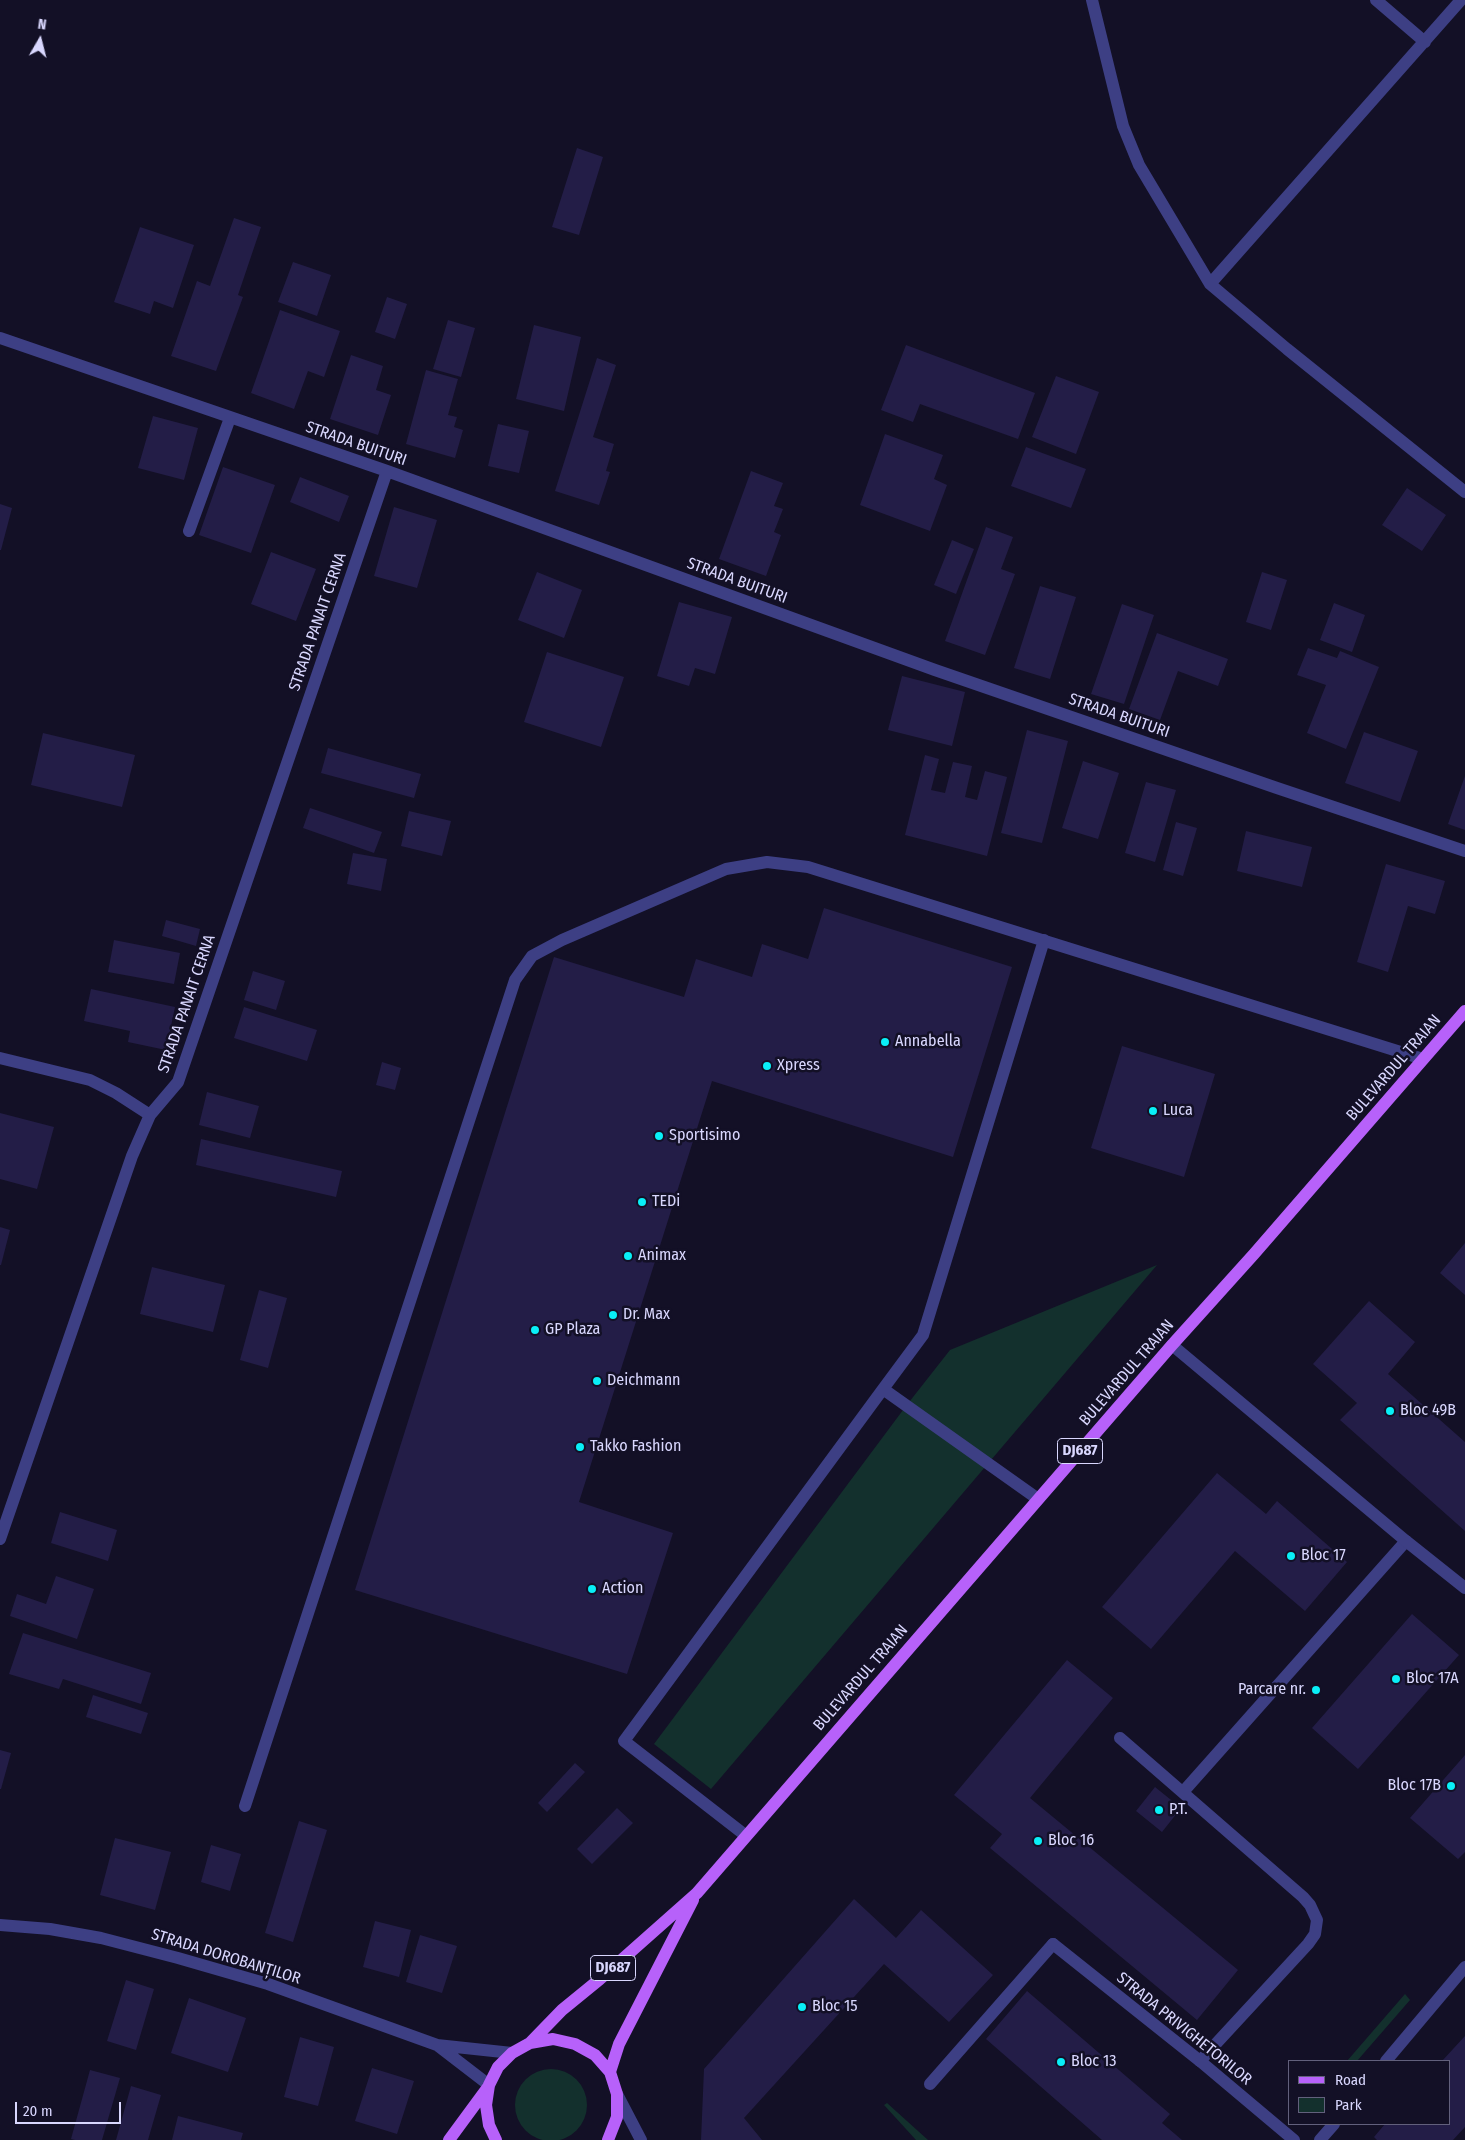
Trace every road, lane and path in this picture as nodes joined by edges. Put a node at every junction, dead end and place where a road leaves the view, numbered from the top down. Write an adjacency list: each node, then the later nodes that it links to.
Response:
1 (1092, 0): 5 (street)
2 (1376, 0): 4 (street)
3 (1461, 0): 4 (street)
4 (1425, 42): 5 (street)
5 (1210, 284): 9 (street)
6 (0, 338): 7 (street, STRADA BUITURI)
7 (230, 418): 8 (street, STRADA BUITURI); 10 (street)
8 (387, 472): 11 (street, STRADA BUITURI); 16 (street, STRADA PANAIT CERNA)
9 (1465, 492)
10 (189, 531)
11 (1465, 851)
12 (1044, 940): 15 (street); 18 (street); 25 (street)
13 (1465, 1011): 15 (main road, BULEVARDUL TRAIAN / DJ687)
14 (0, 1058): 16 (street)
15 (1423, 1059): 17 (main road, BULEVARDUL TRAIAN / DJ687)
16 (150, 1115): 20 (street, STRADA PANAIT CERNA)
17 (1172, 1344): 19 (main road, BULEVARDUL TRAIAN / DJ687); 21 (street)
18 (883, 1390): 19 (street); 26 (street)
19 (1038, 1499): 26 (main road, BULEVARDUL TRAIAN / DJ687)
20 (0, 1539)
21 (1406, 1541): 22 (street); 24 (street)
22 (1465, 1588)
23 (1120, 1738): 24 (street)
24 (1183, 1792): 34 (street)
25 (245, 1806)
26 (745, 1835): 27 (main road, BULEVARDUL TRAIAN / DJ687)
27 (697, 1893): 30 (main road, BULEVARDUL TRAIAN / DJ687); 35 (main road, BULEVARDUL TRAIAN / DJ687)
28 (0, 1925): 31 (street, STRADA DOROBANȚILOR)
29 (1465, 1967): 33 (street)
30 (530, 2043): 32 (main road, BULEVARDUL TRAIAN); 35 (main road, BULEVARDUL TRAIAN)
31 (437, 2045): 32 (street, STRADA DOROBANȚILOR); 37 (street, STRADA DOROBANȚILOR)
32 (512, 2053): 37 (main road, BULEVARDUL TRAIAN)
33 (1387, 2060)
34 (1200, 2061): 36 (street, STRADA PRIVIGHETORILOR); 44 (street, STRADA PRIVIGHETORILOR)
35 (610, 2072): 38 (main road, BULEVARDUL TRAIAN)
36 (930, 2084)
37 (489, 2085): 40 (main road, BULEVARDUL TRAIAN); 41 (main road, BULEVARDUL TRAIAN)
38 (618, 2094): 42 (main road, BULEVARDUL TRAIAN); 43 (street)
39 (1333, 2125): 45 (street)
40 (449, 2140)
41 (496, 2140)
42 (608, 2140)
43 (641, 2140)
44 (1294, 2140)
45 (1320, 2140)

